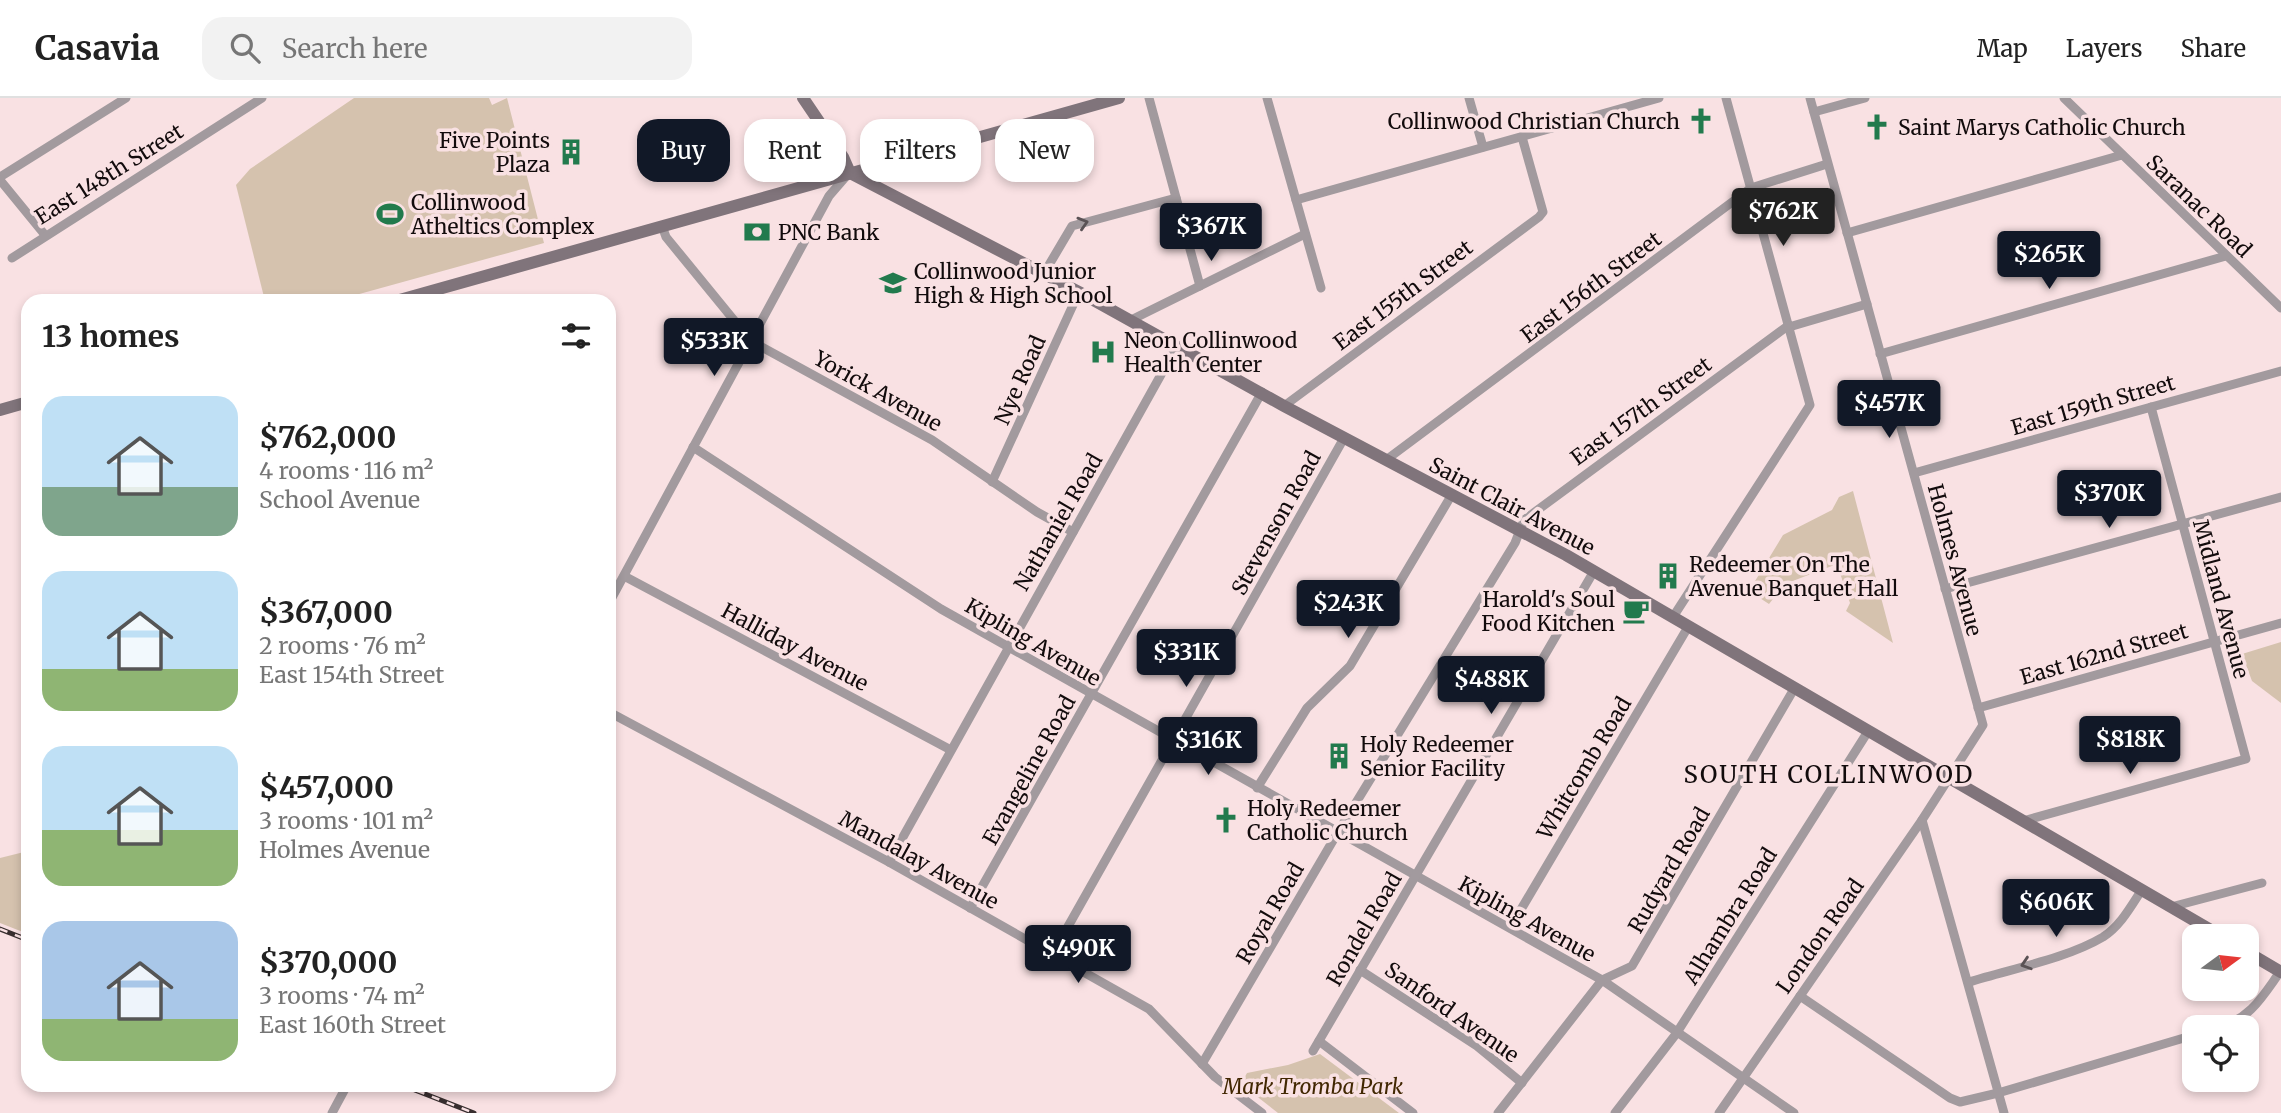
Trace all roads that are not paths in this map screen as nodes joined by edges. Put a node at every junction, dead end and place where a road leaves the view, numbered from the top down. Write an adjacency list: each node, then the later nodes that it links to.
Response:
1 (126, 98): 19 (street)
2 (262, 98): 26 (street, East 148th Street)
3 (803, 98): 18 (street)
4 (1119, 98): 18 (street)
5 (1149, 98): 21 (street)
6 (1267, 98): 22 (street)
7 (1469, 98): 15 (street)
8 (1659, 98): 14 (street)
9 (1726, 98): 20 (street)
10 (1810, 98): 13 (street, Holmes Avenue)
11 (1865, 98): 13 (street)
12 (2064, 98): 16 (street, Saranac Road)
13 (1814, 112): 17 (street, Holmes Avenue)
14 (1522, 137): 15 (street); 44 (street, East 155th Street)
15 (1483, 147): 22 (street)
16 (2122, 155): 24 (street); 27 (street, Saranac Road)
17 (1828, 164): 20 (street, East 156th Street); 24 (street, Holmes Avenue)
18 (849, 173): 23 (street); 29 (street, Saint Clair Avenue); 38 (street)
19 (0, 179): 26 (street)
20 (1751, 188): 37 (street); 49 (street, East 156th Street)
21 (1176, 198): 29 (street, one-way to 21); 30 (street)
22 (1296, 200): 25 (street)
23 (662, 226): 33 (street); 38 (street, Yorick Avenue)
24 (1847, 233): 34 (street, Holmes Avenue)
25 (1305, 234): 30 (street); 31 (street)
26 (45, 235): 28 (street, East 148th Street)
27 (2226, 256): 35 (street, Saranac Road); 40 (street)
28 (12, 258)
29 (1043, 275): 32 (street, Saint Clair Avenue)
30 (1199, 286): 36 (street)
31 (1321, 288)
32 (1079, 292): 36 (street, Saint Clair Avenue); 51 (street, Nye Road)
33 (421, 294)
34 (1867, 304): 37 (street, East 157th Street); 40 (street, Holmes Avenue)
35 (2281, 308)
36 (1131, 320): 39 (street, Saint Clair Avenue)
37 (1789, 326): 55 (street, East 157th Street); 61 (street)
38 (751, 341): 48 (street); 51 (street, Yorick Avenue)
39 (1177, 346): 42 (street, Saint Clair Avenue); 56 (street, Nathaniel Road)
40 (1880, 354): 50 (street, Holmes Avenue)
41 (2281, 371): 45 (street, East 159th Street)
42 (1262, 392): 44 (street, Saint Clair Avenue); 67 (street, Evangeline Road)
43 (21, 404): 46 (street)
44 (1284, 407): 47 (street, Saint Clair Avenue)
45 (2151, 408): 50 (street, East 159th Street); 54 (street, Midland Avenue)
46 (0, 410)
47 (1344, 438): 49 (street, Saint Clair Avenue); 71 (street, Stevenson Road)
48 (694, 447): 58 (street); 65 (street, Kipling Avenue)
49 (1386, 460): 52 (street, Saint Clair Avenue)
50 (1914, 473): 59 (street, Holmes Avenue)
51 (992, 482): 56 (street, Yorick Avenue)
52 (1451, 496): 55 (street, Saint Clair Avenue); 74 (street)
53 (2281, 497): 54 (street)
54 (2183, 525): 59 (street); 64 (street, Midland Avenue)
55 (1519, 529): 57 (street, Saint Clair Avenue); 77 (street, Royal Road)
56 (1073, 532): 65 (street, Nathaniel Road)
57 (1594, 572): 61 (street, Saint Clair Avenue); 79 (street, Rondel Road)
58 (624, 576): 60 (street); 72 (street, Halliday Avenue)
59 (1945, 589): 68 (street, Holmes Avenue)
60 (616, 590)
61 (1673, 617): 63 (street, Saint Clair Avenue)
62 (2281, 624): 64 (street, East 162nd Street)
63 (1688, 627): 66 (street, Saint Clair Avenue); 85 (street, Whitcomb Road)
64 (2214, 642): 68 (street, East 162nd Street); 76 (street, Midland Avenue)
65 (1007, 648): 67 (street, Kipling Avenue); 72 (street, Nathaniel Road)
66 (1794, 689): 70 (street, Saint Clair Avenue); 90 (street, Rudyard Road)
67 (1091, 695): 71 (street, Kipling Avenue); 83 (street, Evangeline Road)
68 (1978, 708): 73 (street, Holmes Avenue)
69 (616, 716): 78 (street, Mandalay Avenue)
70 (1867, 733): 73 (street, Saint Clair Avenue); 94 (street, Alhambra Road)
71 (1174, 741): 74 (street, Kipling Avenue); 86 (street, Stevenson Road)
72 (949, 749): 78 (street, Nathaniel Road)
73 (1946, 778): 75 (street, London Road); 76 (street, Saint Clair Avenue)
74 (1258, 788): 77 (street, Kipling Avenue)
75 (1922, 820): 91 (street); 92 (street, London Road)
76 (2021, 822): 81 (street, Saint Clair Avenue)
77 (1338, 831): 79 (street, Kipling Avenue); 98 (street, Royal Road)
78 (889, 862): 83 (street, Mandalay Avenue)
79 (1414, 877): 85 (street, Kipling Avenue); 88 (street, Rondel Road)
80 (2262, 883): 82 (street)
81 (2141, 891): 82 (street, Saint Clair Avenue); 91 (street, one-way to 91)
82 (2171, 907): 84 (street, Saint Clair Avenue)
83 (971, 908): 86 (street, Mandalay Avenue)
84 (2200, 924)
85 (1510, 928): 90 (street, Kipling Avenue)
86 (1054, 953): 98 (street, Mandalay Avenue)
87 (2259, 959): 89 (street)
88 (1360, 970): 96 (street, Rondel Road); 100 (street, Sanford Avenue)
89 (2280, 972): 93 (street)
90 (1602, 980): 94 (street, Kipling Avenue); 100 (street, Rudyard Road)
91 (1969, 982): 102 (street)
92 (1800, 996): 99 (street, London Road); 102 (street)
93 (2247, 1015)
94 (1676, 1034): 99 (street, Kipling Avenue); 107 (street, Alhambra Road)
95 (2182, 1039): 102 (street)
96 (1319, 1041): 97 (street, Rondel Road); 105 (street)
97 (1313, 1051)
98 (1202, 1064): 104 (street, Mandalay Avenue)
99 (1742, 1078): 108 (street, London Road); 109 (street, Kipling Avenue)
100 (1522, 1083): 106 (street, Rudyard Road)
101 (343, 1092): 103 (street)
102 (1998, 1093): 110 (street)
103 (332, 1113)
104 (1262, 1113)
105 (1413, 1113)
106 (1498, 1113)
107 (1615, 1113)
108 (1719, 1113)
109 (1794, 1113)
110 (2004, 1113)

